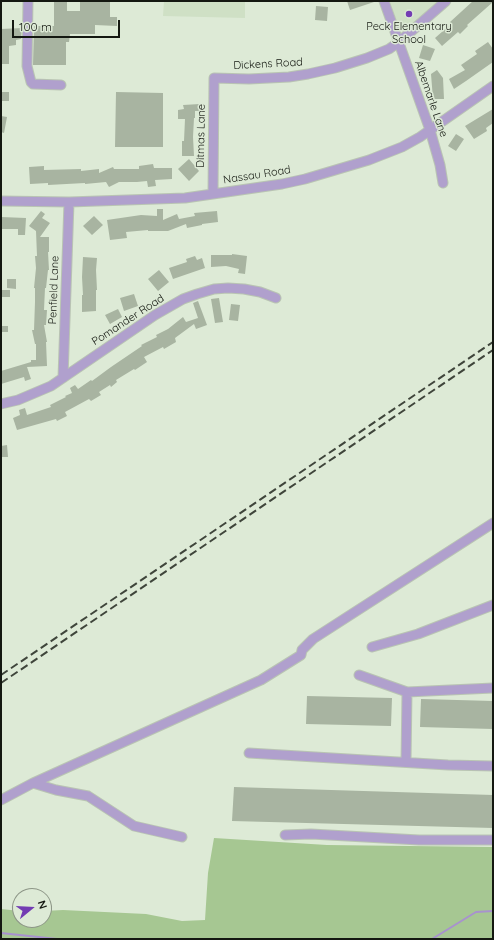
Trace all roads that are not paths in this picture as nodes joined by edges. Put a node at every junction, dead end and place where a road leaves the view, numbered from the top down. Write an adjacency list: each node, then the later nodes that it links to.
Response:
1 (28, 1): 6 (street)
2 (384, 1): 4 (street, Albemarle Lane)
3 (446, 1): 4 (street, Dickens Road)
4 (399, 42): 5 (street, Dickens Road); 8 (street, Albemarle Lane)
5 (214, 78): 10 (street, Ditmas Lane)
6 (61, 85)
7 (493, 86): 8 (street, Nassau Road)
8 (430, 130): 9 (street, Albemarle Lane); 10 (street, Nassau Road)
9 (443, 183)
10 (212, 194): 12 (street, Nassau Road)
11 (1, 201): 12 (street, Nassau Road)
12 (69, 202): 14 (street, Penfield Lane)
13 (276, 298): 14 (street, Pomander Road)
14 (64, 378): 15 (street, Pomander Road)
15 (1, 404)
16 (493, 524): 25 (street)
17 (493, 605): 18 (street)
18 (372, 647)
19 (359, 675): 21 (street)
20 (493, 688): 21 (street)
21 (407, 692): 23 (street)
22 (249, 753): 23 (street)
23 (406, 762): 24 (street)
24 (493, 766)
25 (33, 783): 26 (street); 28 (street)
26 (1, 800)
27 (285, 835): 29 (street)
28 (182, 837)
29 (493, 840)

